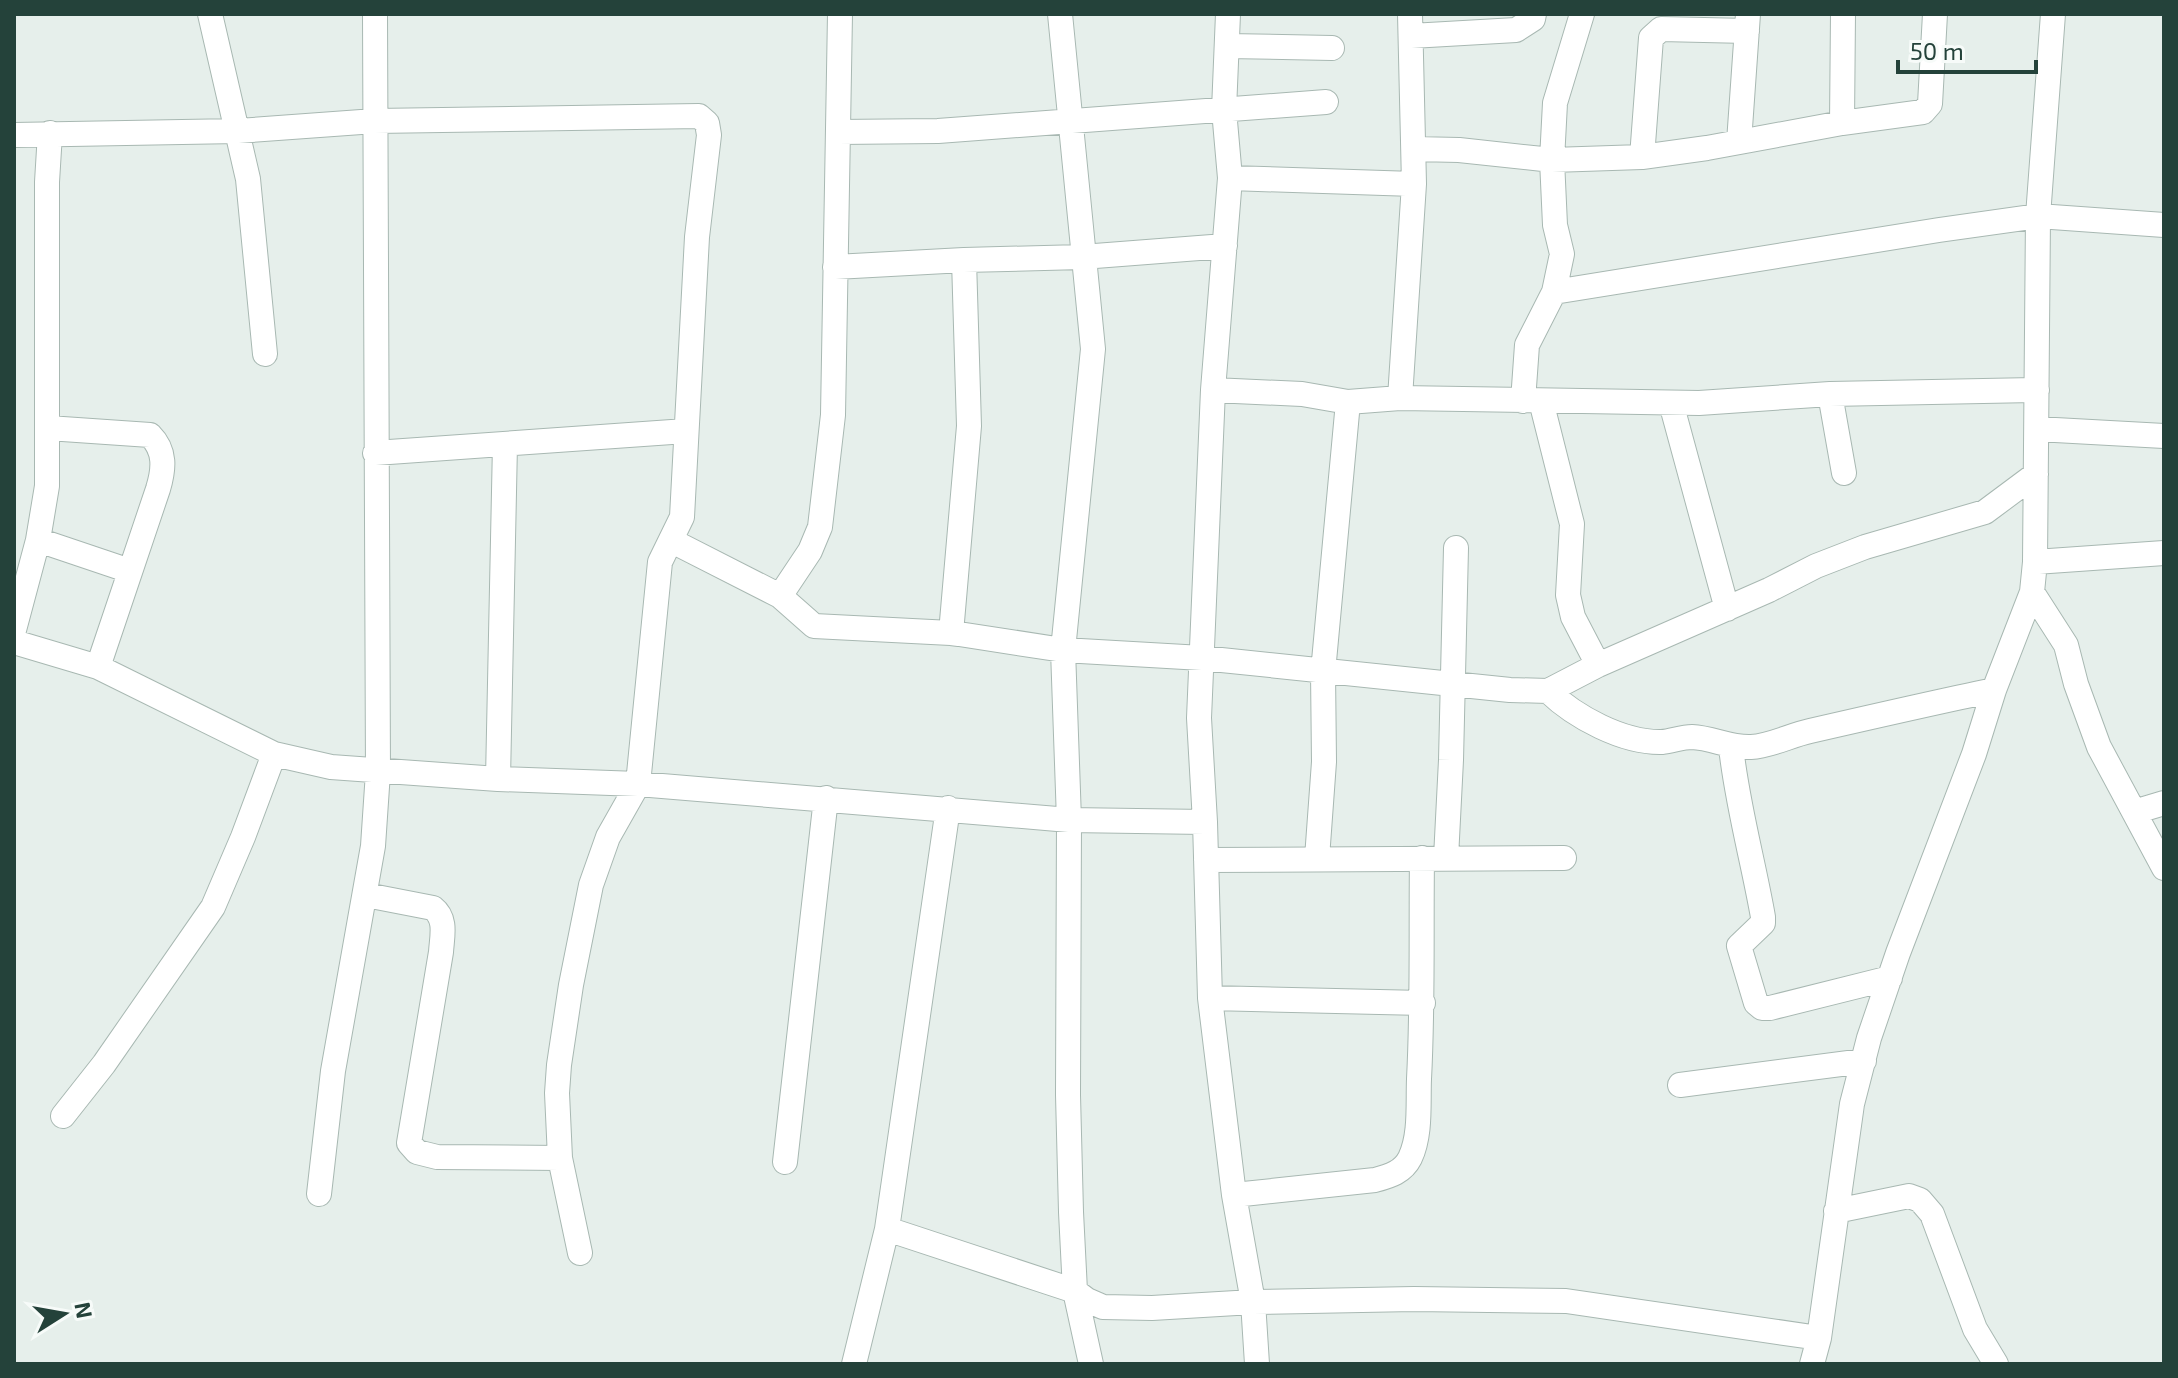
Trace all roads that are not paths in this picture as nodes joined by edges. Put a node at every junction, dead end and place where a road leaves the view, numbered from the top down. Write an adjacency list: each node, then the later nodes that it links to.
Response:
1 (210, 14): 20 (street)
2 (375, 14): 17 (street)
3 (840, 14): 21 (street)
4 (1060, 14): 18 (street)
5 (1228, 14): 13 (street)
6 (1534, 14): 12 (street)
7 (1582, 14): 27 (street)
8 (1843, 14): 19 (street)
9 (1935, 14): 19 (street)
10 (2053, 14): 30 (street)
11 (1748, 22): 24 (street); 26 (street)
12 (1410, 25): 25 (street)
13 (1227, 46): 14 (street); 16 (street)
14 (1332, 48)
15 (1326, 102): 16 (street)
16 (1224, 110): 18 (street); 28 (street)
17 (375, 121): 20 (street); 47 (street); 50 (street)
18 (1071, 123): 21 (street); 33 (street)
19 (1842, 123): 24 (street)
20 (238, 131): 22 (street); 37 (street)
21 (838, 132): 35 (street)
22 (50, 133): 23 (street); 45 (street)
23 (14, 135)
24 (1739, 142): 26 (street)
25 (1414, 149): 27 (street); 29 (street)
26 (1642, 157): 27 (street)
27 (1552, 160): 36 (street)
28 (1230, 178): 29 (street); 32 (street)
29 (1414, 184): 41 (street)
30 (2038, 216): 31 (street); 36 (street); 39 (street)
31 (2164, 225)
32 (1225, 246): 33 (street); 38 (street)
33 (1082, 257): 34 (street); 65 (street)
34 (964, 260): 35 (street); 63 (street)
35 (835, 267): 60 (street)
36 (1554, 292): 42 (street)
37 (265, 354)
38 (1213, 390): 43 (street); 66 (street)
39 (2037, 390): 40 (street); 46 (street)
40 (1830, 394): 44 (street); 51 (street)
41 (1400, 398): 42 (street); 43 (street)
42 (1532, 401): 44 (street); 67 (street)
43 (1348, 402): 69 (street)
44 (1671, 403): 61 (street)
45 (48, 428): 53 (street); 58 (street)
46 (2037, 429): 48 (street); 52 (street)
47 (686, 431): 49 (street); 54 (street)
48 (2164, 436)
49 (505, 444): 50 (street); 76 (street)
50 (375, 453): 75 (street)
51 (1844, 473)
52 (2036, 474): 57 (street); 61 (street)
53 (38, 540): 58 (street); 62 (street)
54 (672, 541): 60 (street); 77 (street)
55 (1456, 548): 70 (street)
56 (2164, 553): 57 (street)
57 (2035, 562): 59 (street)
58 (130, 571): 68 (street)
59 (2032, 592): 71 (street); 81 (street)
60 (780, 596): 63 (street)
61 (1727, 609): 67 (street)
62 (14, 630)
63 (951, 633): 65 (street)
64 (14, 642): 68 (street)
65 (1063, 650): 66 (street); 82 (street)
66 (1202, 658): 69 (street); 83 (street)
67 (1598, 665): 72 (street)
68 (98, 667): 74 (street)
69 (1323, 672): 70 (street); 84 (street)
70 (1452, 683): 72 (street); 85 (street)
71 (1994, 690): 73 (street); 90 (street)
72 (1548, 691): 73 (street)
73 (1731, 747): 90 (street)
74 (274, 754): 75 (street); 95 (street)
75 (378, 772): 76 (street); 89 (street)
76 (498, 779): 77 (street)
77 (638, 784): 78 (street); 96 (street)
78 (826, 798): 80 (street); 97 (street)
79 (2164, 803): 81 (street)
80 (948, 808): 82 (street); 101 (street)
81 (2134, 812): 88 (street)
82 (1069, 820): 83 (street); 103 (street)
83 (1205, 822): 87 (street)
84 (1317, 858): 85 (street); 87 (street)
85 (1434, 858): 86 (street); 92 (street)
86 (1564, 858)
87 (1206, 860): 91 (street)
88 (2164, 868)
89 (366, 895): 96 (street); 98 (street)
90 (1890, 978): 93 (street)
91 (1210, 998): 92 (street); 99 (street)
92 (1423, 1003): 99 (street)
93 (1864, 1061): 94 (street); 100 (street)
94 (1680, 1085)
95 (63, 1116)
96 (560, 1158): 102 (street)
97 (785, 1162)
98 (319, 1194)
99 (1234, 1195): 104 (street)
100 (1836, 1211): 105 (street); 110 (street)
101 (887, 1229): 103 (street); 106 (street)
102 (580, 1253)
103 (1075, 1291): 104 (street); 107 (street)
104 (1253, 1302): 105 (street); 108 (street)
105 (1819, 1338): 109 (street)
106 (854, 1364)
107 (1091, 1364)
108 (1257, 1364)
109 (1812, 1364)
110 (1996, 1364)

